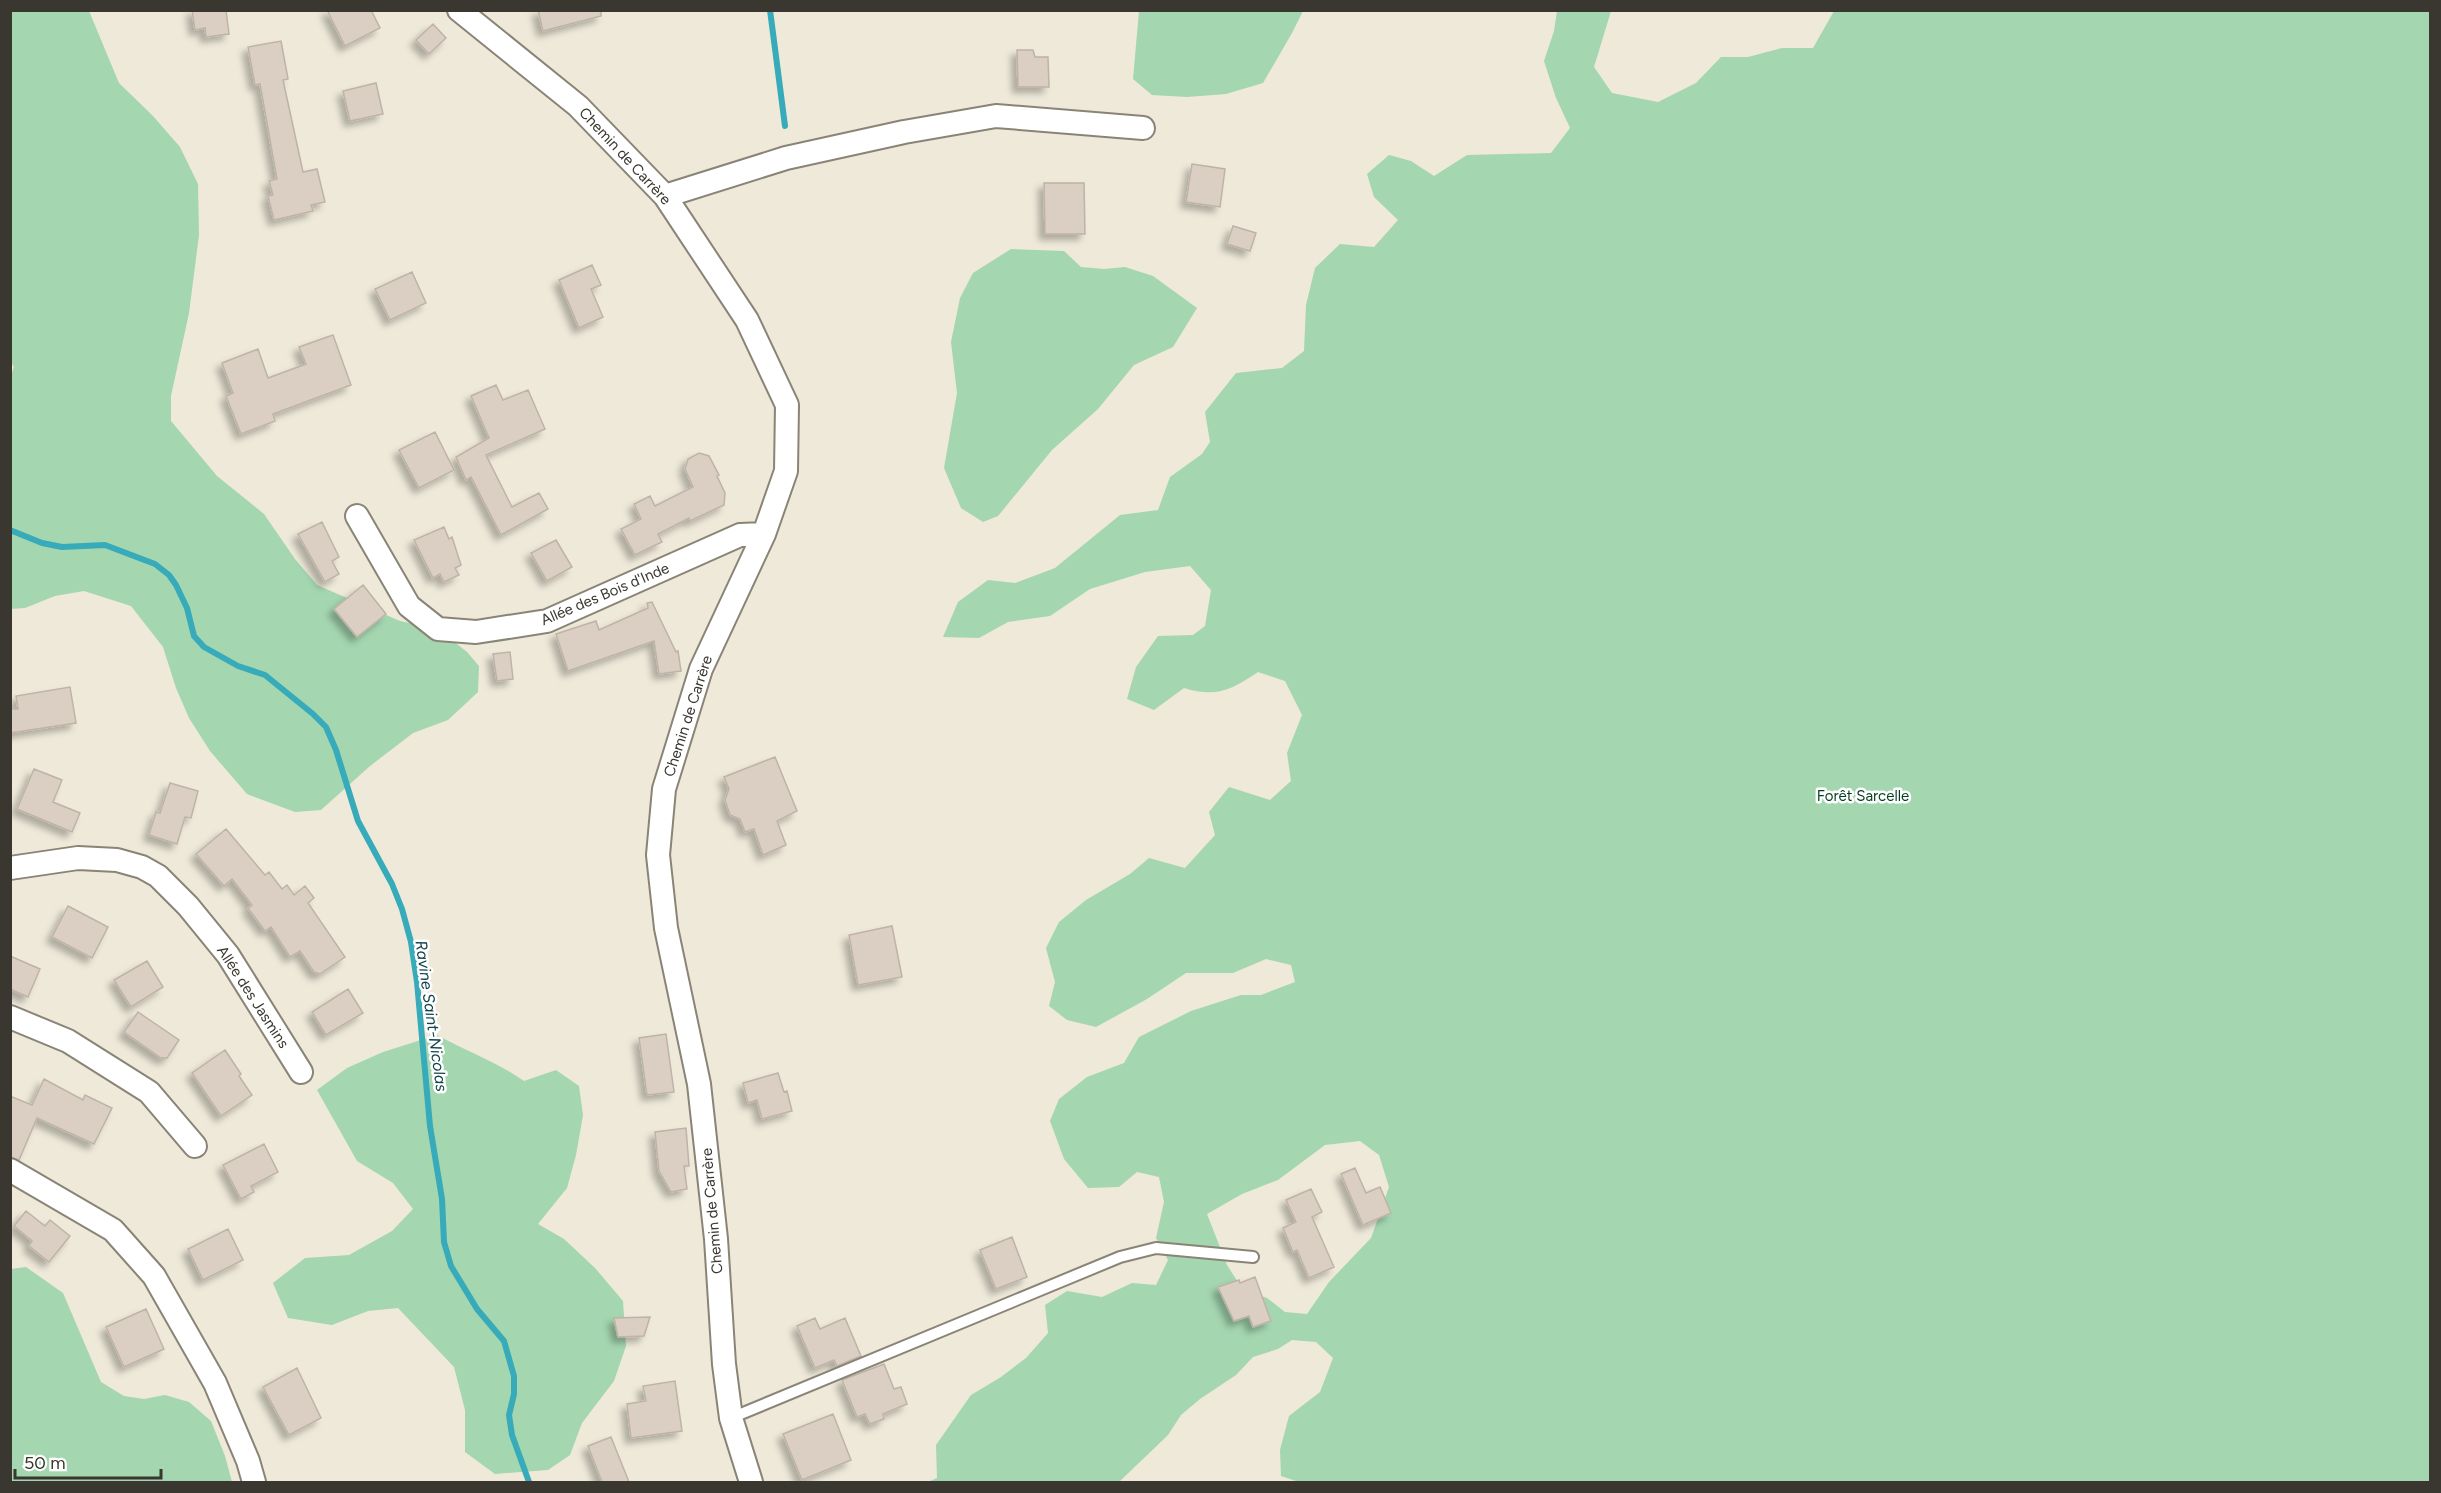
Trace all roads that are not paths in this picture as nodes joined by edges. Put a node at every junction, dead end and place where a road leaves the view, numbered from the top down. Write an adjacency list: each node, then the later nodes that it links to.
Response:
1 (459, 10): 3 (street, Chemin de Carrère)
2 (1143, 128): 3 (street)
3 (665, 196): 5 (street, Chemin de Carrère)
4 (357, 516): 5 (street, Allée des Bois d'Inde)
5 (764, 534): 12 (street, Chemin de Carrère)
6 (10, 868): 8 (street, Allée des Jasmins)
7 (10, 1017): 9 (street)
8 (301, 1072)
9 (195, 1146)
10 (10, 1170): 13 (street)
11 (1253, 1257): 12 (lane)
12 (731, 1418): 14 (street, Chemin de Carrère)
13 (254, 1482)
14 (751, 1482)

